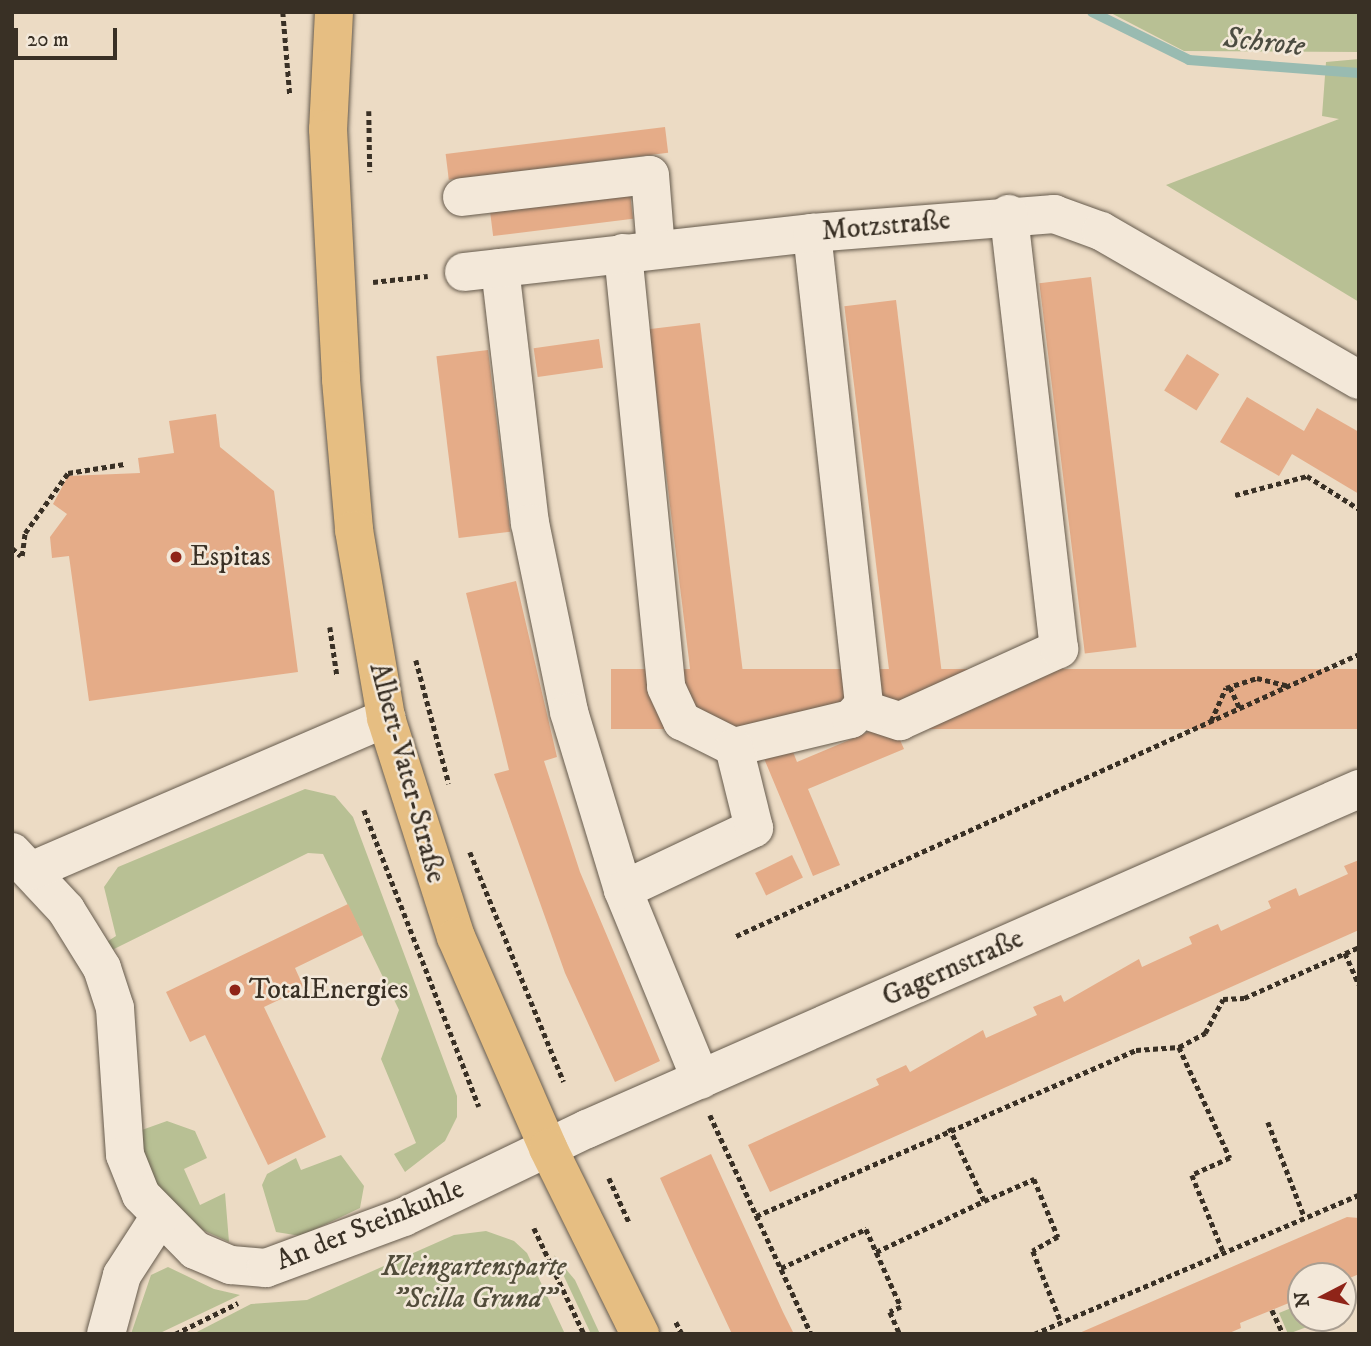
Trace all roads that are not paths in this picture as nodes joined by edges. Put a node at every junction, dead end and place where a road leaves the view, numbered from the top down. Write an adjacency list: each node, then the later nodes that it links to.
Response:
1 (310, 12): 3 (main road, Albert-Vater-Straße)
2 (334, 12): 3 (main road, Albert-Vater-Straße)
3 (328, 130): 10 (main road, Albert-Vater-Straße)
4 (462, 197): 7 (street)
5 (1009, 214): 6 (street, Motzstraße); 8 (street, Motzstraße); 9 (street)
6 (812, 233): 7 (street, Motzstraße); 9 (street)
7 (639, 251): 11 (street); 14 (street, Motzstraße)
8 (1359, 380)
9 (862, 709): 11 (street)
10 (386, 718): 13 (street, An der Steinkuhle); 16 (main road, Albert-Vater-Straße)
11 (734, 747): 14 (street)
12 (1359, 789): 15 (street, Gagernstraße)
13 (22, 862): 17 (street, An der Steinkuhle)
14 (623, 890): 15 (street)
15 (705, 1097): 16 (street, Gagernstraße)
16 (548, 1148): 17 (street, An der Steinkuhle); 19 (main road, Albert-Vater-Straße)
17 (159, 1218): 18 (street)
18 (106, 1334)
19 (640, 1334)

